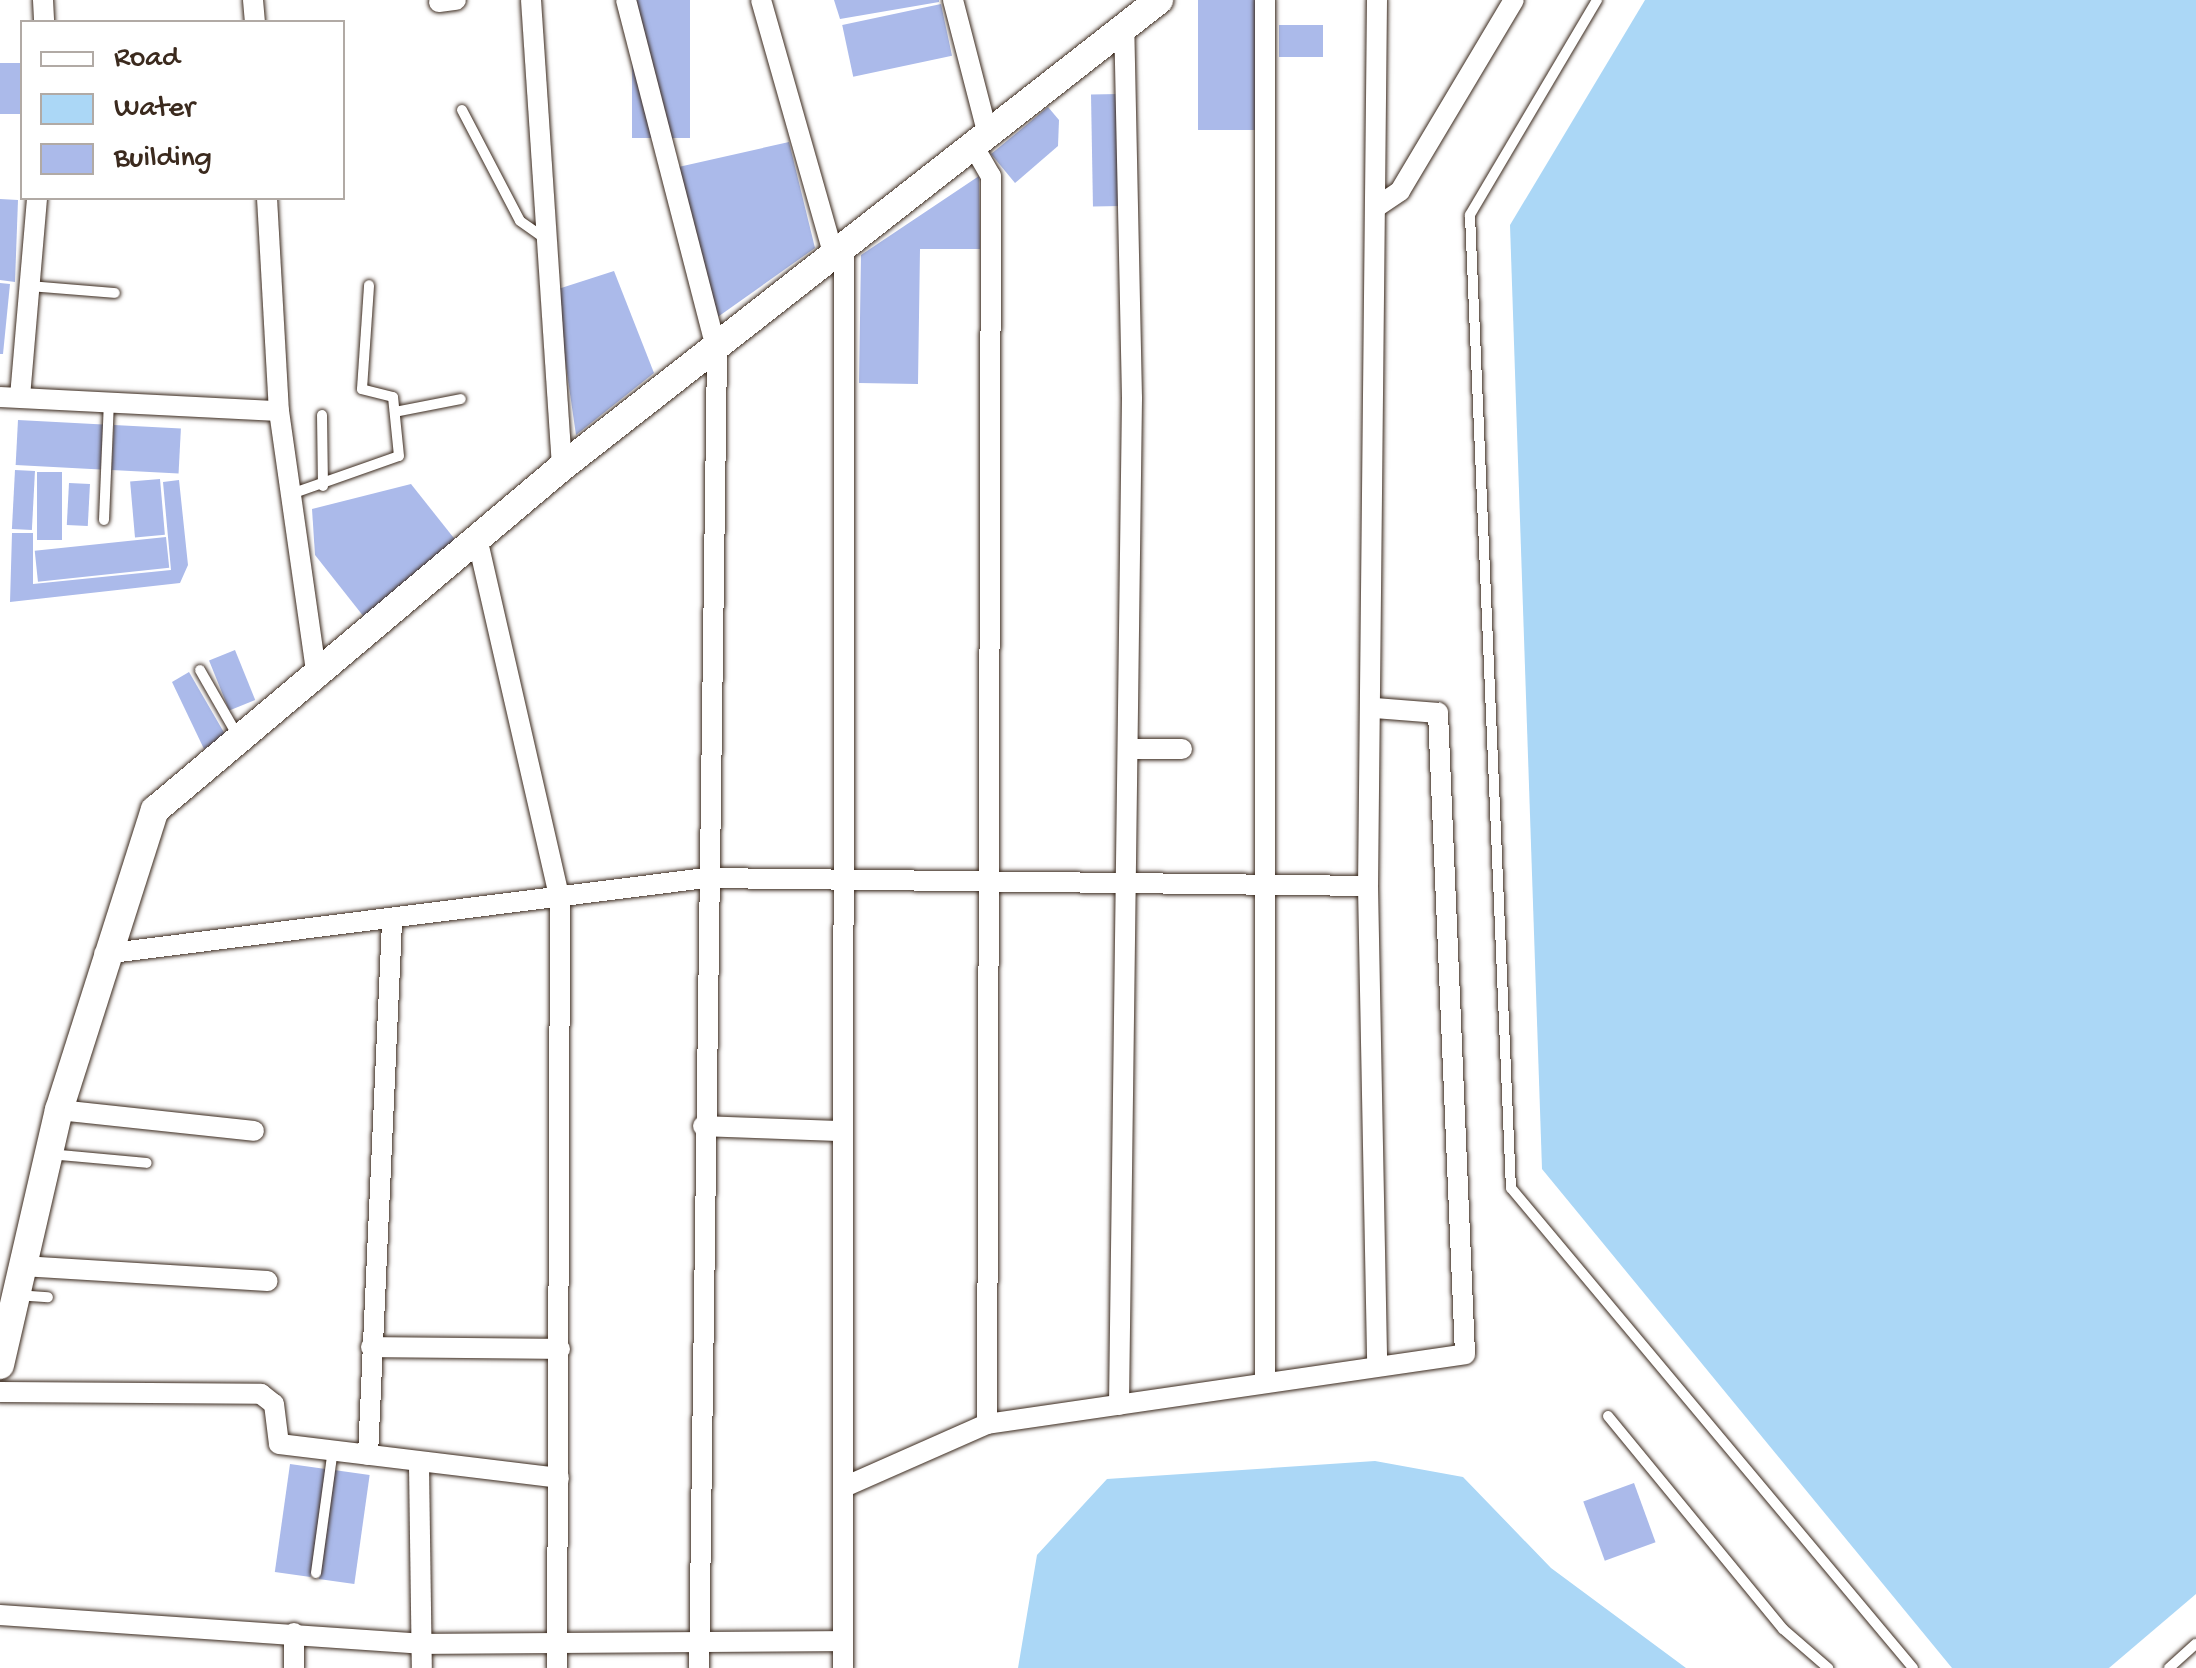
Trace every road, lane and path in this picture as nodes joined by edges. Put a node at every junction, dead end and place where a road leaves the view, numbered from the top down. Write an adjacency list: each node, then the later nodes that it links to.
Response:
1 (531, 0): 16 (street)
2 (626, 0): 21 (street)
3 (761, 0): 17 (street)
4 (952, 0): 12 (street)
5 (1159, 0): 10 (street)
6 (1264, 0): 42 (street)
7 (1377, 0): 15 (street)
8 (1514, 0): 15 (street)
9 (1597, 0): 86 (lane)
10 (1124, 27): 12 (street); 37 (street)
11 (462, 110): 16 (lane)
12 (981, 141): 17 (street); 41 (street)
13 (37, 200): 19 (street)
14 (267, 200): 25 (street)
15 (1375, 208): 35 (street)
16 (546, 239): 28 (street)
17 (839, 253): 21 (street); 40 (street)
18 (369, 285): 26 (lane)
19 (26, 286): 20 (lane); 22 (street)
20 (115, 293)
21 (717, 352): 28 (street); 39 (street)
22 (10, 397): 24 (street)
23 (461, 399): 26 (lane)
24 (109, 402): 25 (street); 31 (lane)
25 (279, 411): 30 (street)
26 (396, 412): 29 (lane)
27 (322, 414): 29 (lane)
28 (562, 467): 32 (street)
29 (323, 486): 30 (lane)
30 (291, 494): 34 (street)
31 (104, 520)
32 (478, 542): 34 (street); 45 (street)
33 (200, 670): 36 (lane)
34 (317, 678): 36 (street)
35 (1375, 708): 44 (street); 60 (street)
36 (241, 742): 47 (street)
37 (1130, 749): 38 (street); 43 (street)
38 (1182, 749)
39 (706, 878): 40 (street); 45 (street); 49 (street)
40 (840, 881): 41 (street); 51 (street)
41 (984, 882): 43 (street); 66 (street)
42 (1262, 882): 43 (street); 44 (street); 62 (street)
43 (1128, 884): 64 (street)
44 (1368, 886): 60 (street)
45 (560, 901): 46 (street); 59 (street)
46 (392, 922): 47 (street); 58 (street)
47 (104, 954): 48 (street)
48 (59, 1110): 50 (street); 52 (street)
49 (703, 1126): 51 (street); 76 (street)
50 (254, 1131)
51 (842, 1131): 71 (street)
52 (48, 1154): 53 (lane); 54 (street)
53 (147, 1163)
54 (22, 1266): 55 (street); 56 (street)
55 (268, 1282)
56 (16, 1294): 57 (lane); 61 (street)
57 (48, 1296)
58 (371, 1347): 59 (street); 68 (street)
59 (560, 1349): 70 (street)
60 (1377, 1363): 62 (street)
61 (0, 1365)
62 (1265, 1382): 64 (street)
63 (0, 1392): 67 (street)
64 (1119, 1405): 66 (street)
65 (1608, 1416): 85 (lane)
66 (987, 1424): 71 (street)
67 (333, 1448): 68 (street); 72 (lane)
68 (368, 1455): 69 (street)
69 (419, 1465): 70 (street); 77 (street)
70 (560, 1478): 78 (street)
71 (844, 1487): 75 (street)
72 (316, 1574)
73 (0, 1615): 74 (street)
74 (294, 1633): 77 (street); 80 (street)
75 (843, 1642): 76 (street); 84 (street)
76 (698, 1643): 78 (street); 83 (street)
77 (421, 1644): 78 (street); 81 (street)
78 (557, 1644): 82 (street)
79 (2196, 1644): 87 (lane)
80 (294, 1668)
81 (422, 1668)
82 (558, 1668)
83 (699, 1668)
84 (843, 1668)
85 (1828, 1668)
86 (1913, 1668)
87 (2168, 1668)

